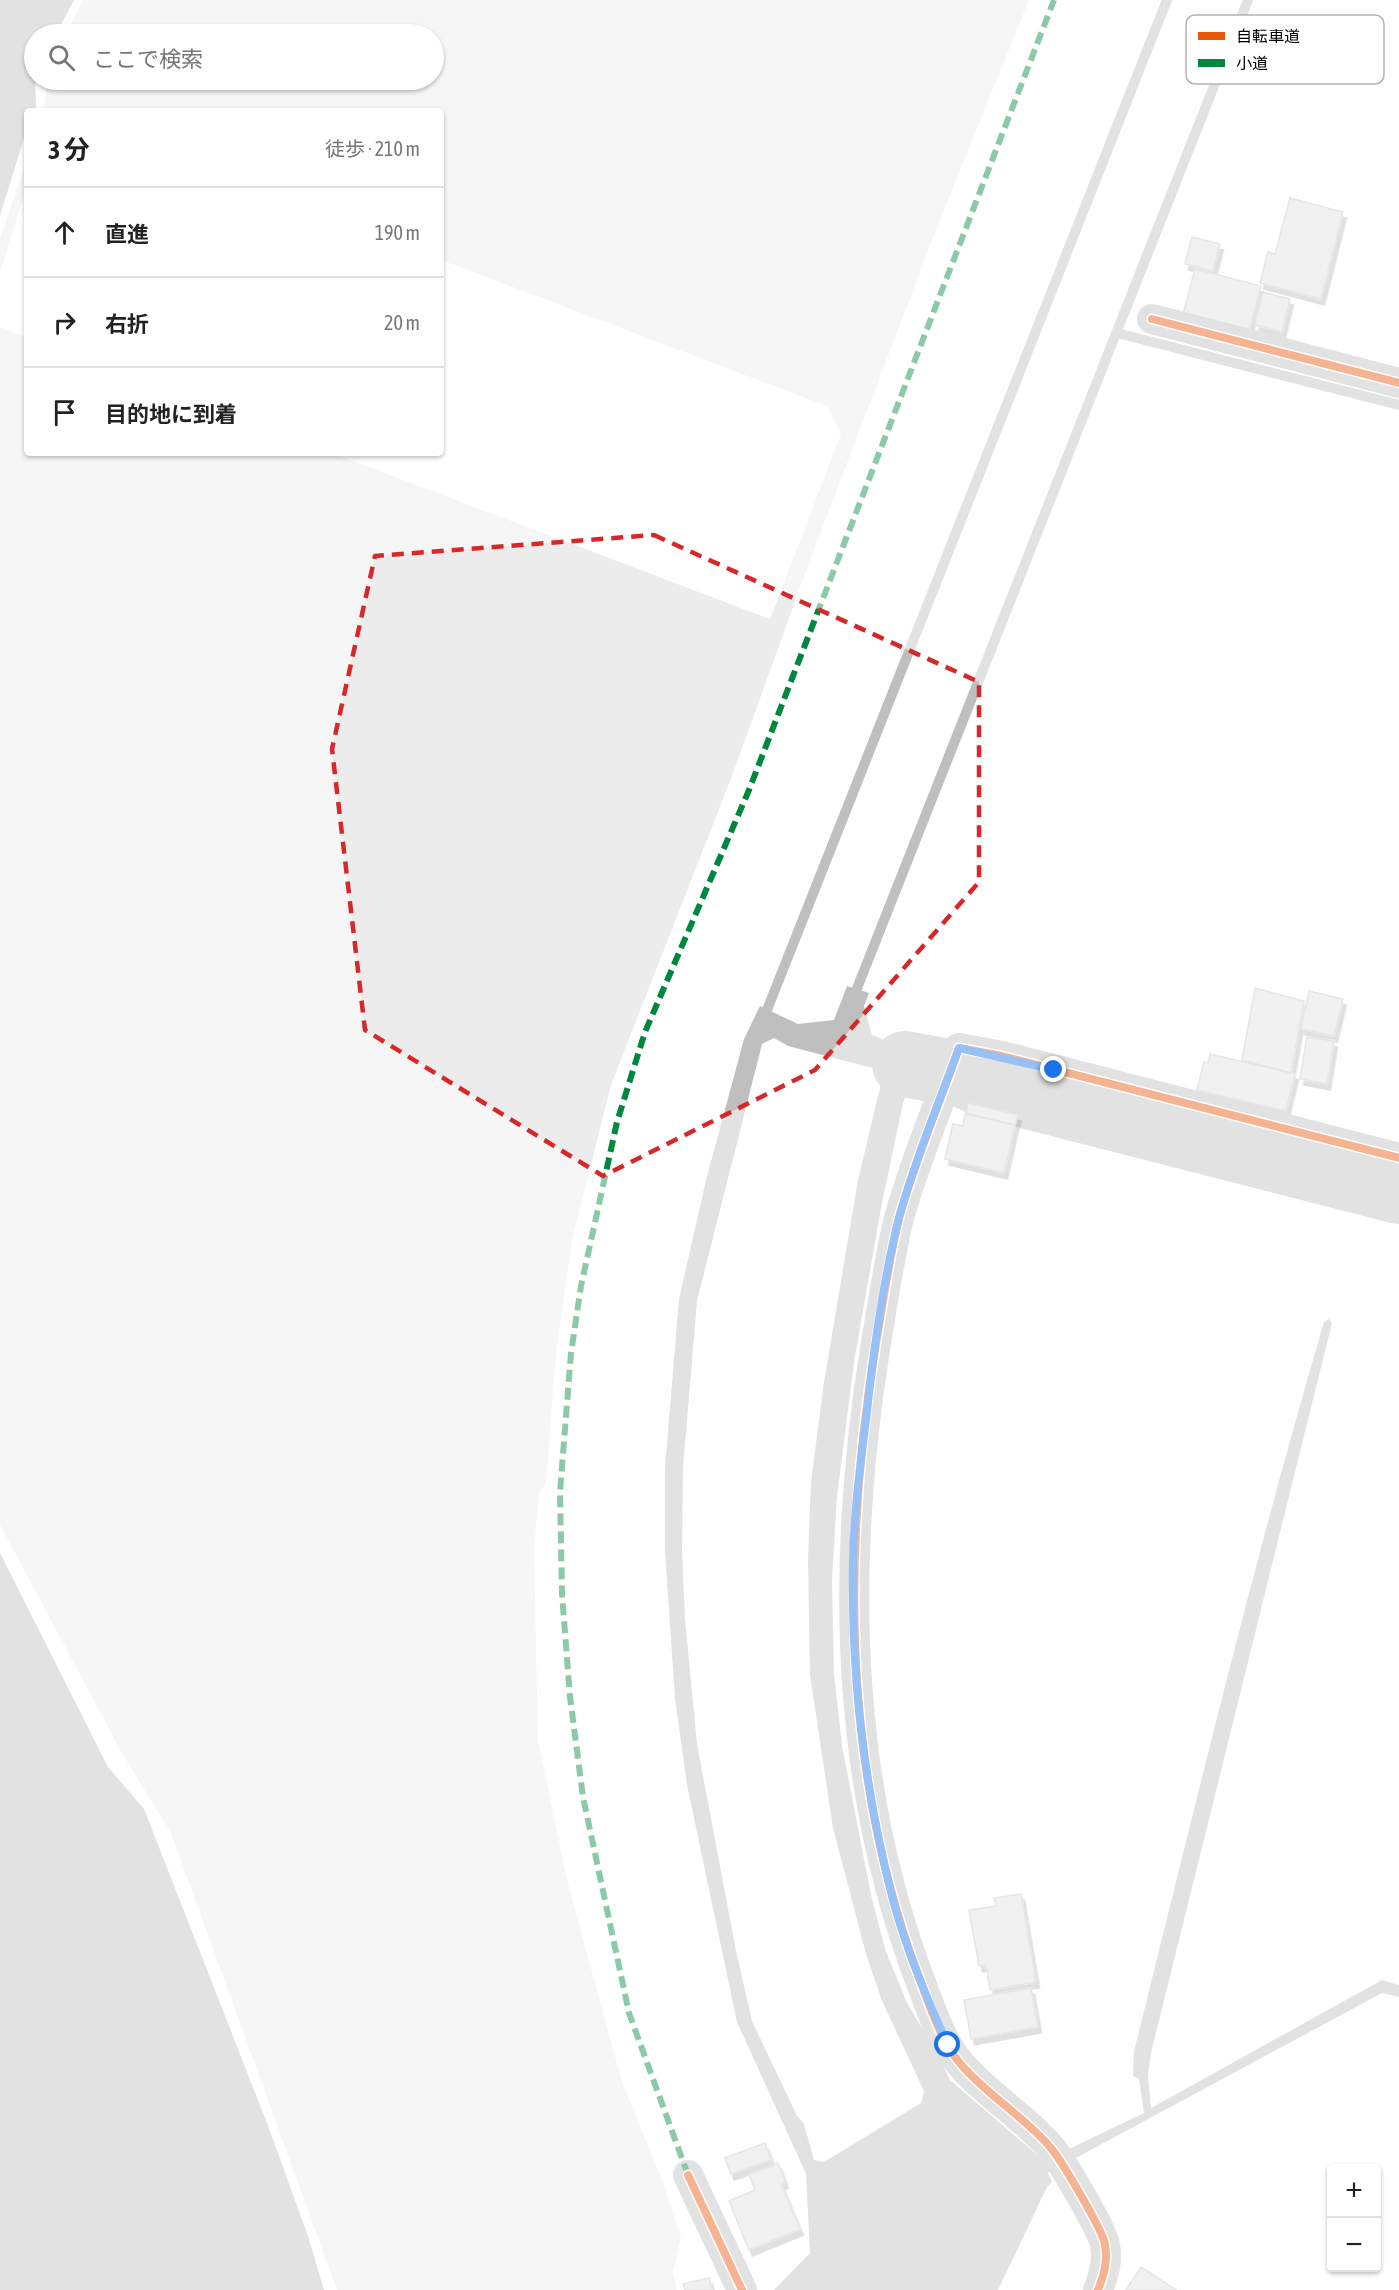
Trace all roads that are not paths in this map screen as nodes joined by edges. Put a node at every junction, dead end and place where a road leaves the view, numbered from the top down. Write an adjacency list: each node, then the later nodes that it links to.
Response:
1 (1152, 319): 2 (street)
2 (1399, 383)
3 (1399, 1158): 6 (street)
4 (688, 2175): 5 (street)
5 (742, 2290)
6 (1098, 2290)

